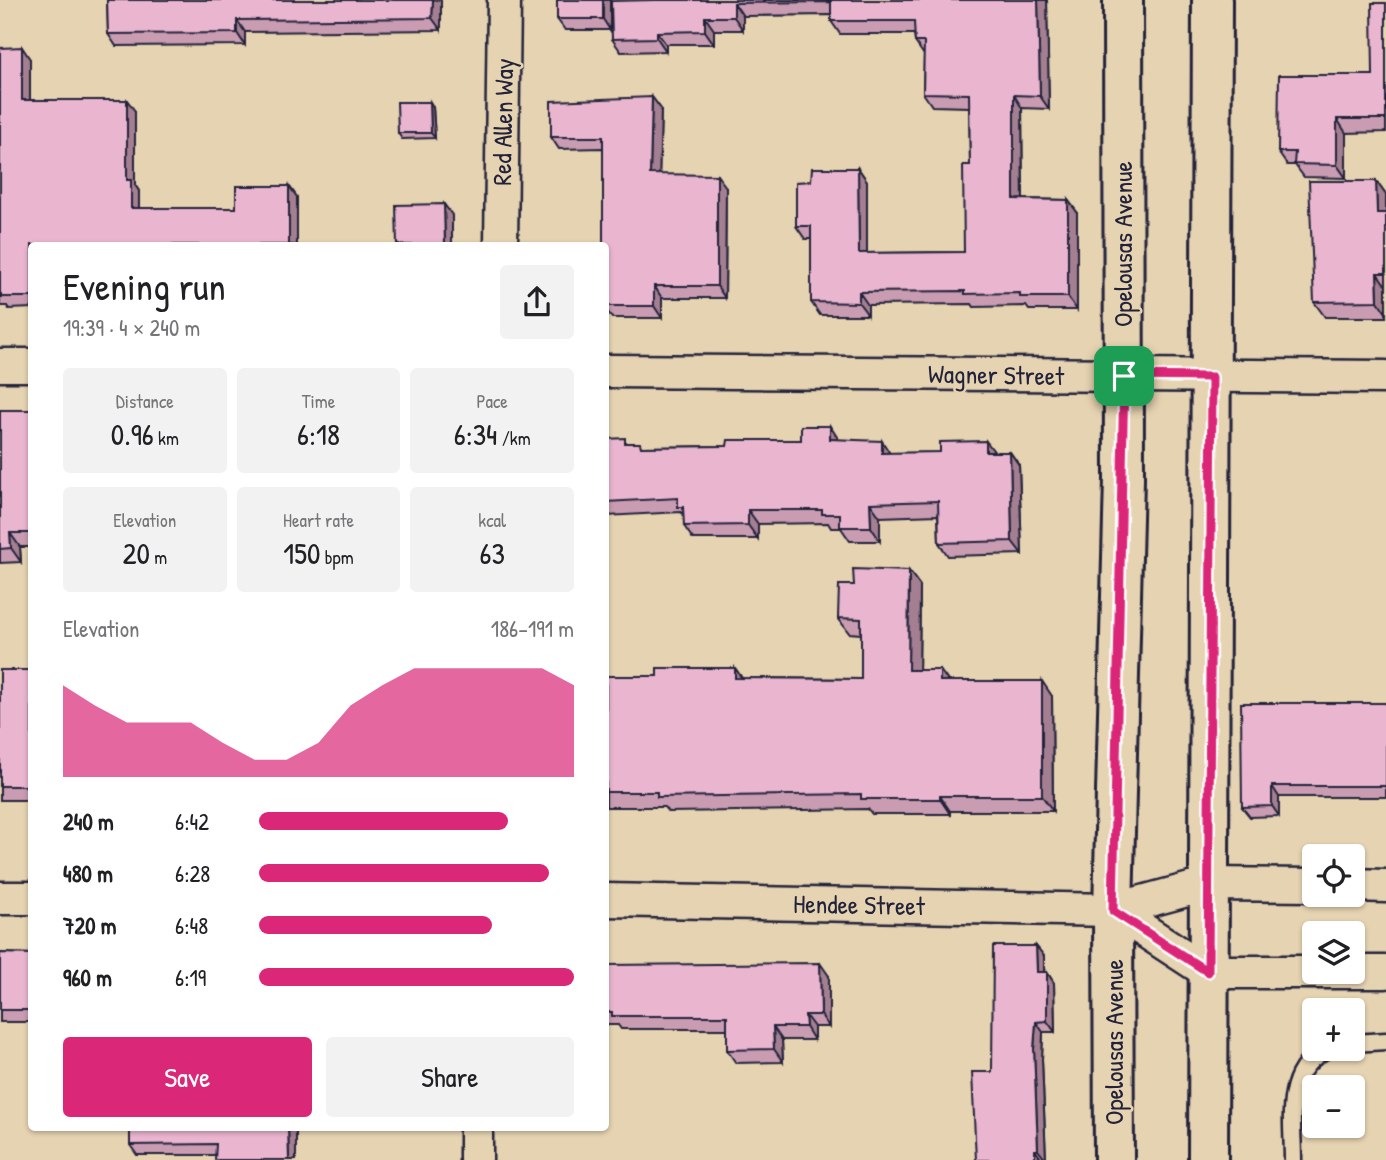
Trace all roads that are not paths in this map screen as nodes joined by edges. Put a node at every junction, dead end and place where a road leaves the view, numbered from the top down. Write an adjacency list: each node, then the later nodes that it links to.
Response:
1 (504, 0): 4 (street, Red Allen Way)
2 (1123, 0): 8 (street, Opelousas Avenue)
3 (1212, 0): 9 (street)
4 (501, 242)
5 (0, 365): 6 (street)
6 (28, 365)
7 (609, 371): 8 (street, Wagner Street)
8 (1124, 376): 9 (street, Wagner Street); 18 (street, Opelousas Avenue)
9 (1212, 377): 10 (street, Wagner Street); 11 (street)
10 (1386, 377)
11 (1209, 884): 12 (street, Hendee Street); 18 (street, Hendee Street); 19 (street)
12 (1302, 885)
13 (1365, 885): 14 (street)
14 (1386, 886)
15 (0, 898): 16 (street)
16 (28, 898)
17 (609, 900): 18 (street, Hendee Street)
18 (1113, 911): 19 (street); 26 (street, Opelousas Avenue)
19 (1208, 972): 20 (street); 27 (street)
20 (1386, 972)
21 (1386, 1041): 22 (lane)
22 (1365, 1042)
23 (1310, 1061): 28 (lane)
24 (476, 1131): 25 (street)
25 (476, 1160)
26 (1114, 1160)
27 (1208, 1160)
28 (1293, 1160)

